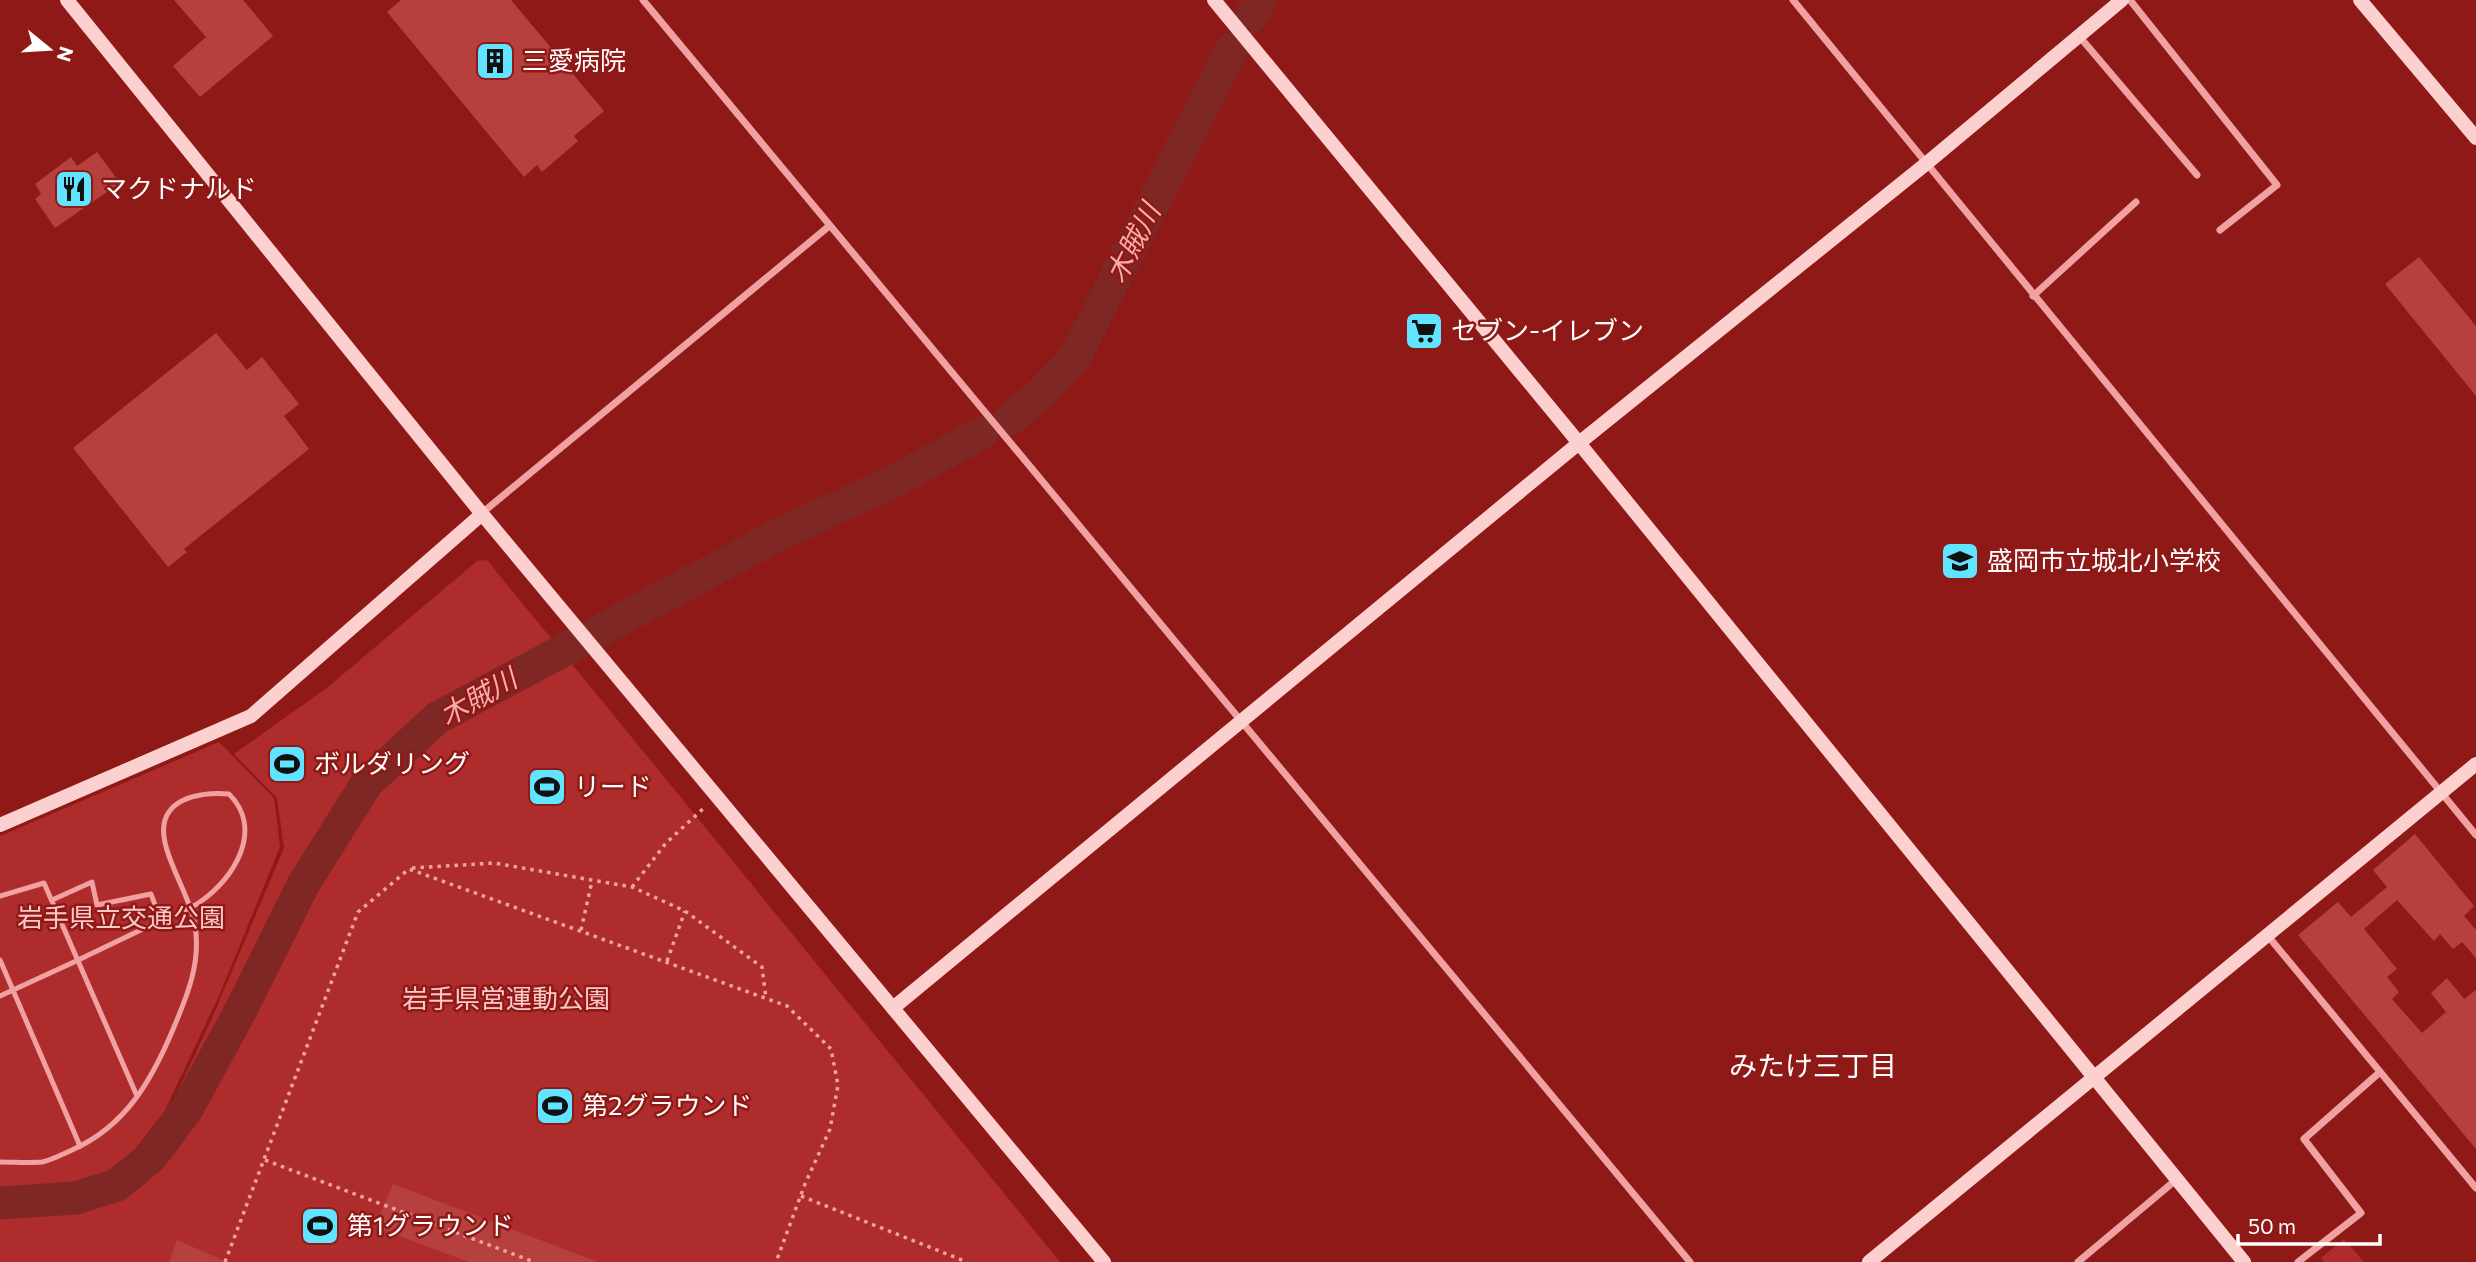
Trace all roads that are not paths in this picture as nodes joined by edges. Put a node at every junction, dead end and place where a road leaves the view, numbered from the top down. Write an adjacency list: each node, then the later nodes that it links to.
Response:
1 (67, 0): 17 (street)
2 (643, 0): 13 (street)
3 (1214, 0): 16 (street)
4 (1793, 0): 10 (street)
5 (2122, 0): 8 (street)
6 (2130, 0): 14 (street)
7 (2360, 0): 9 (street)
8 (2079, 36): 10 (street); 11 (street)
9 (2476, 138)
10 (1927, 163): 15 (street); 16 (street)
11 (2197, 175)
12 (2136, 202): 15 (street)
13 (828, 227): 17 (street); 18 (street)
14 (2220, 230)
15 (2033, 296): 20 (street)
16 (1579, 443): 18 (street); 34 (street)
17 (482, 514): 21 (street); 32 (street)
18 (1243, 721): 32 (street); 41 (street)
19 (2476, 764): 20 (street)
20 (2441, 792): 22 (street); 27 (street)
21 (0, 825)
22 (2476, 835)
23 (0, 896): 24 (lane)
24 (52, 901): 26 (lane); 29 (lane)
25 (189, 907): 25 (lane); 26 (lane); 35 (lane)
26 (161, 921): 29 (lane)
27 (2267, 936): 33 (street); 34 (street)
28 (0, 960): 30 (lane)
29 (78, 960): 30 (lane); 35 (lane)
30 (13, 990): 31 (lane); 36 (lane)
31 (0, 996)
32 (893, 1008): 40 (street)
33 (2380, 1072): 39 (street); 45 (street)
34 (2094, 1078): 38 (street); 42 (street)
35 (137, 1096): 36 (lane)
36 (80, 1146): 37 (lane)
37 (0, 1162)
38 (2177, 1179): 43 (street); 44 (street)
39 (2476, 1188)
40 (1104, 1262)
41 (1690, 1262)
42 (1869, 1262)
43 (2078, 1262)
44 (2244, 1262)
45 (2298, 1262)

